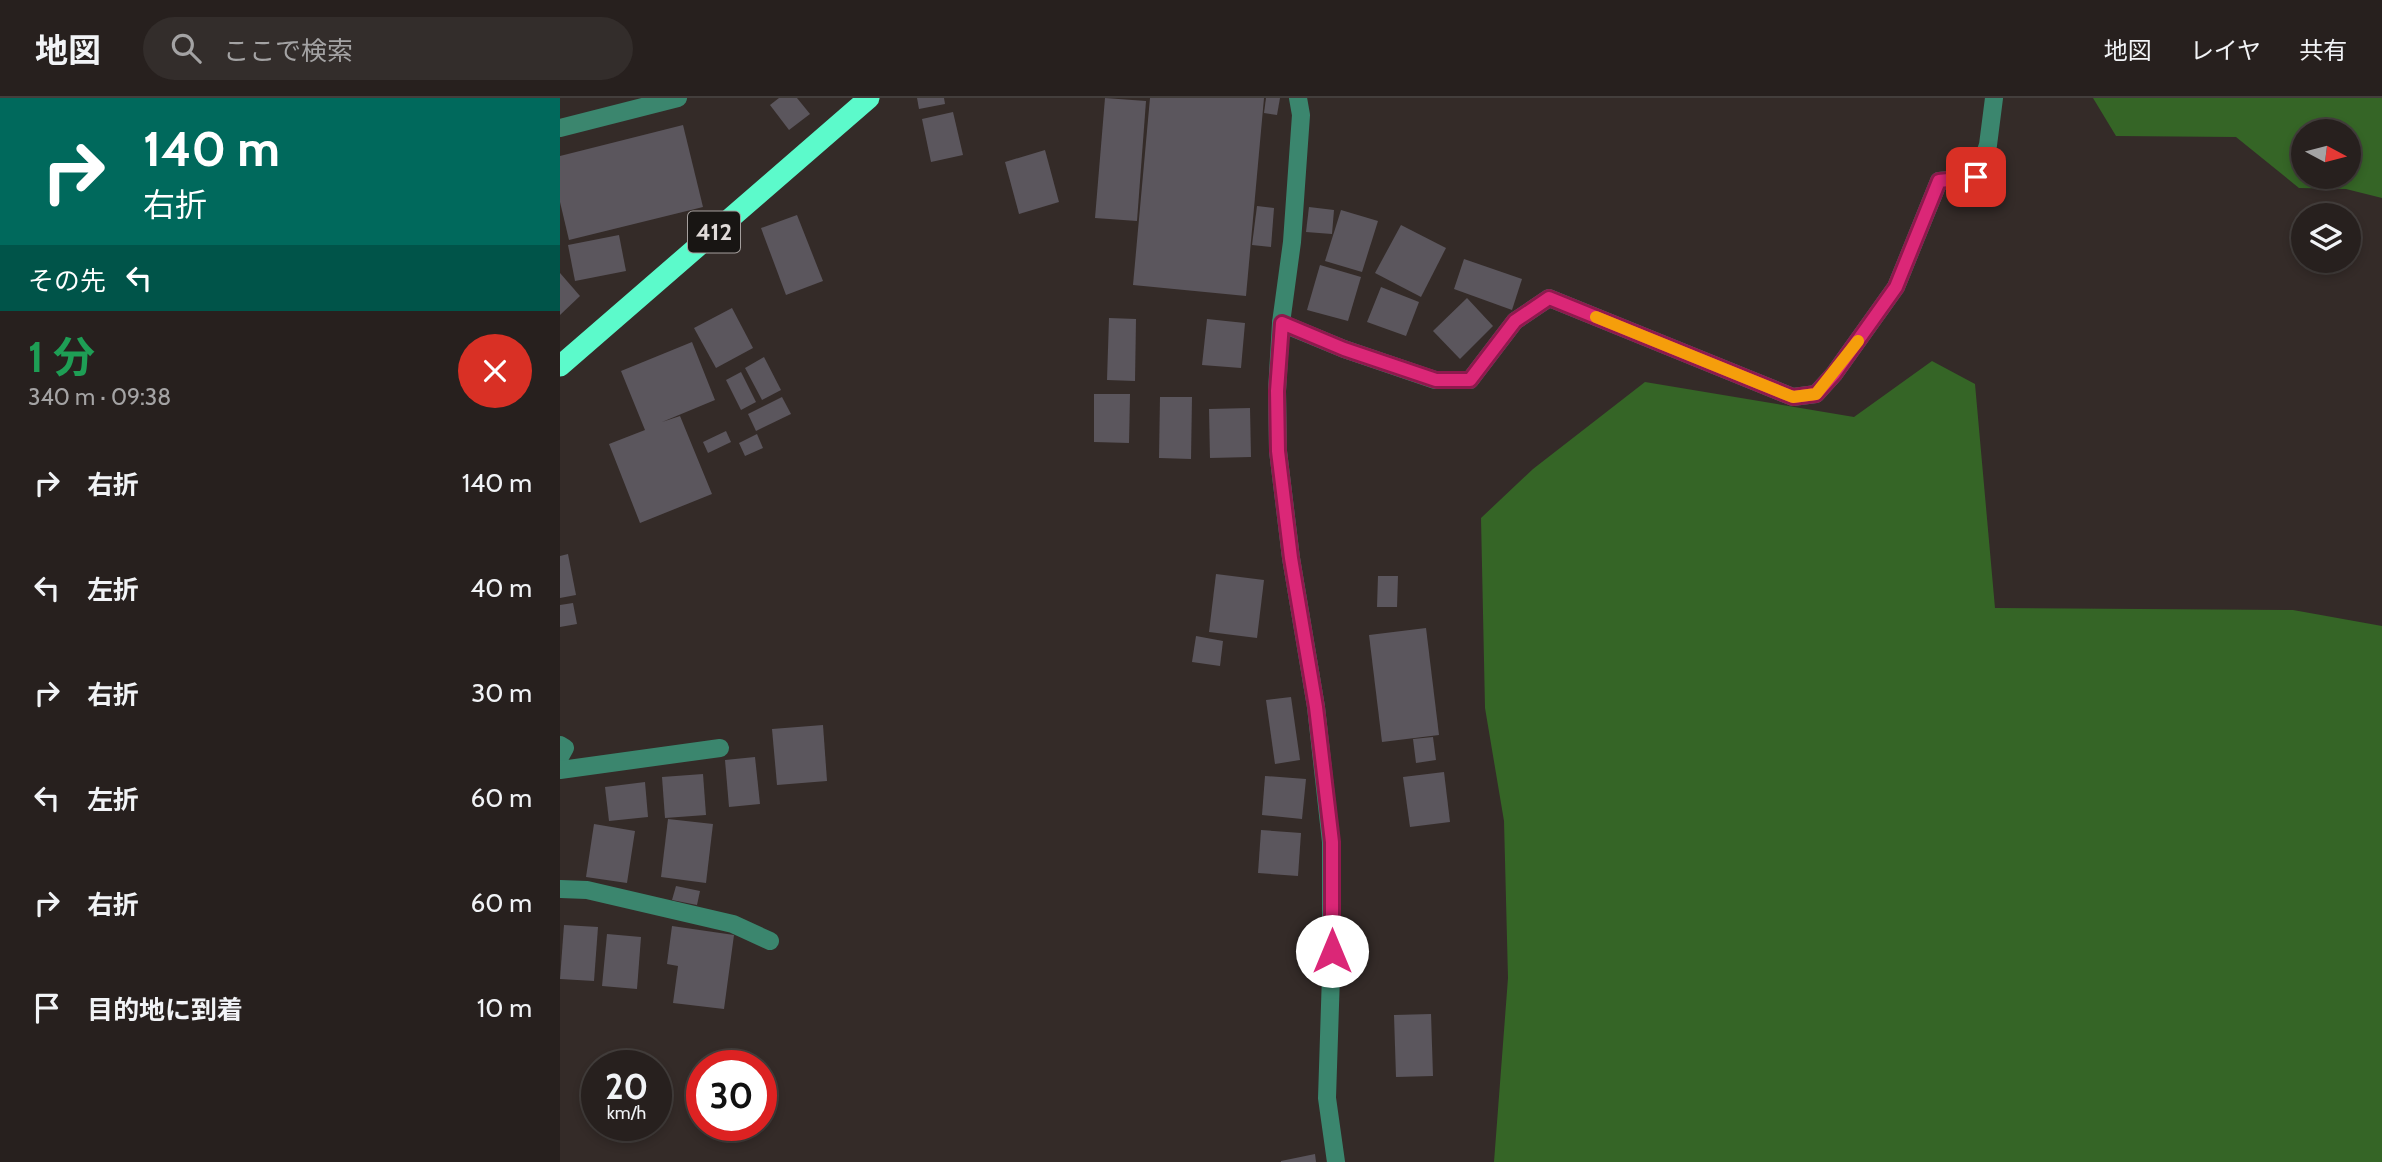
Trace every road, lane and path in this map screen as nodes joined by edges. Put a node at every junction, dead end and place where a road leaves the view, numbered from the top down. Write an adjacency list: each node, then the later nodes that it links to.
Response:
1 (678, 98): 5 (street)
2 (869, 98): 7 (highway, 412)
3 (1298, 98): 6 (street)
4 (1994, 98): 6 (street)
5 (560, 128)
6 (1282, 323): 14 (street)
7 (560, 366)
8 (560, 745): 10 (street)
9 (720, 748): 11 (street)
10 (560, 757)
11 (560, 770)
12 (560, 889): 13 (street)
13 (771, 941)
14 (1336, 1162)

